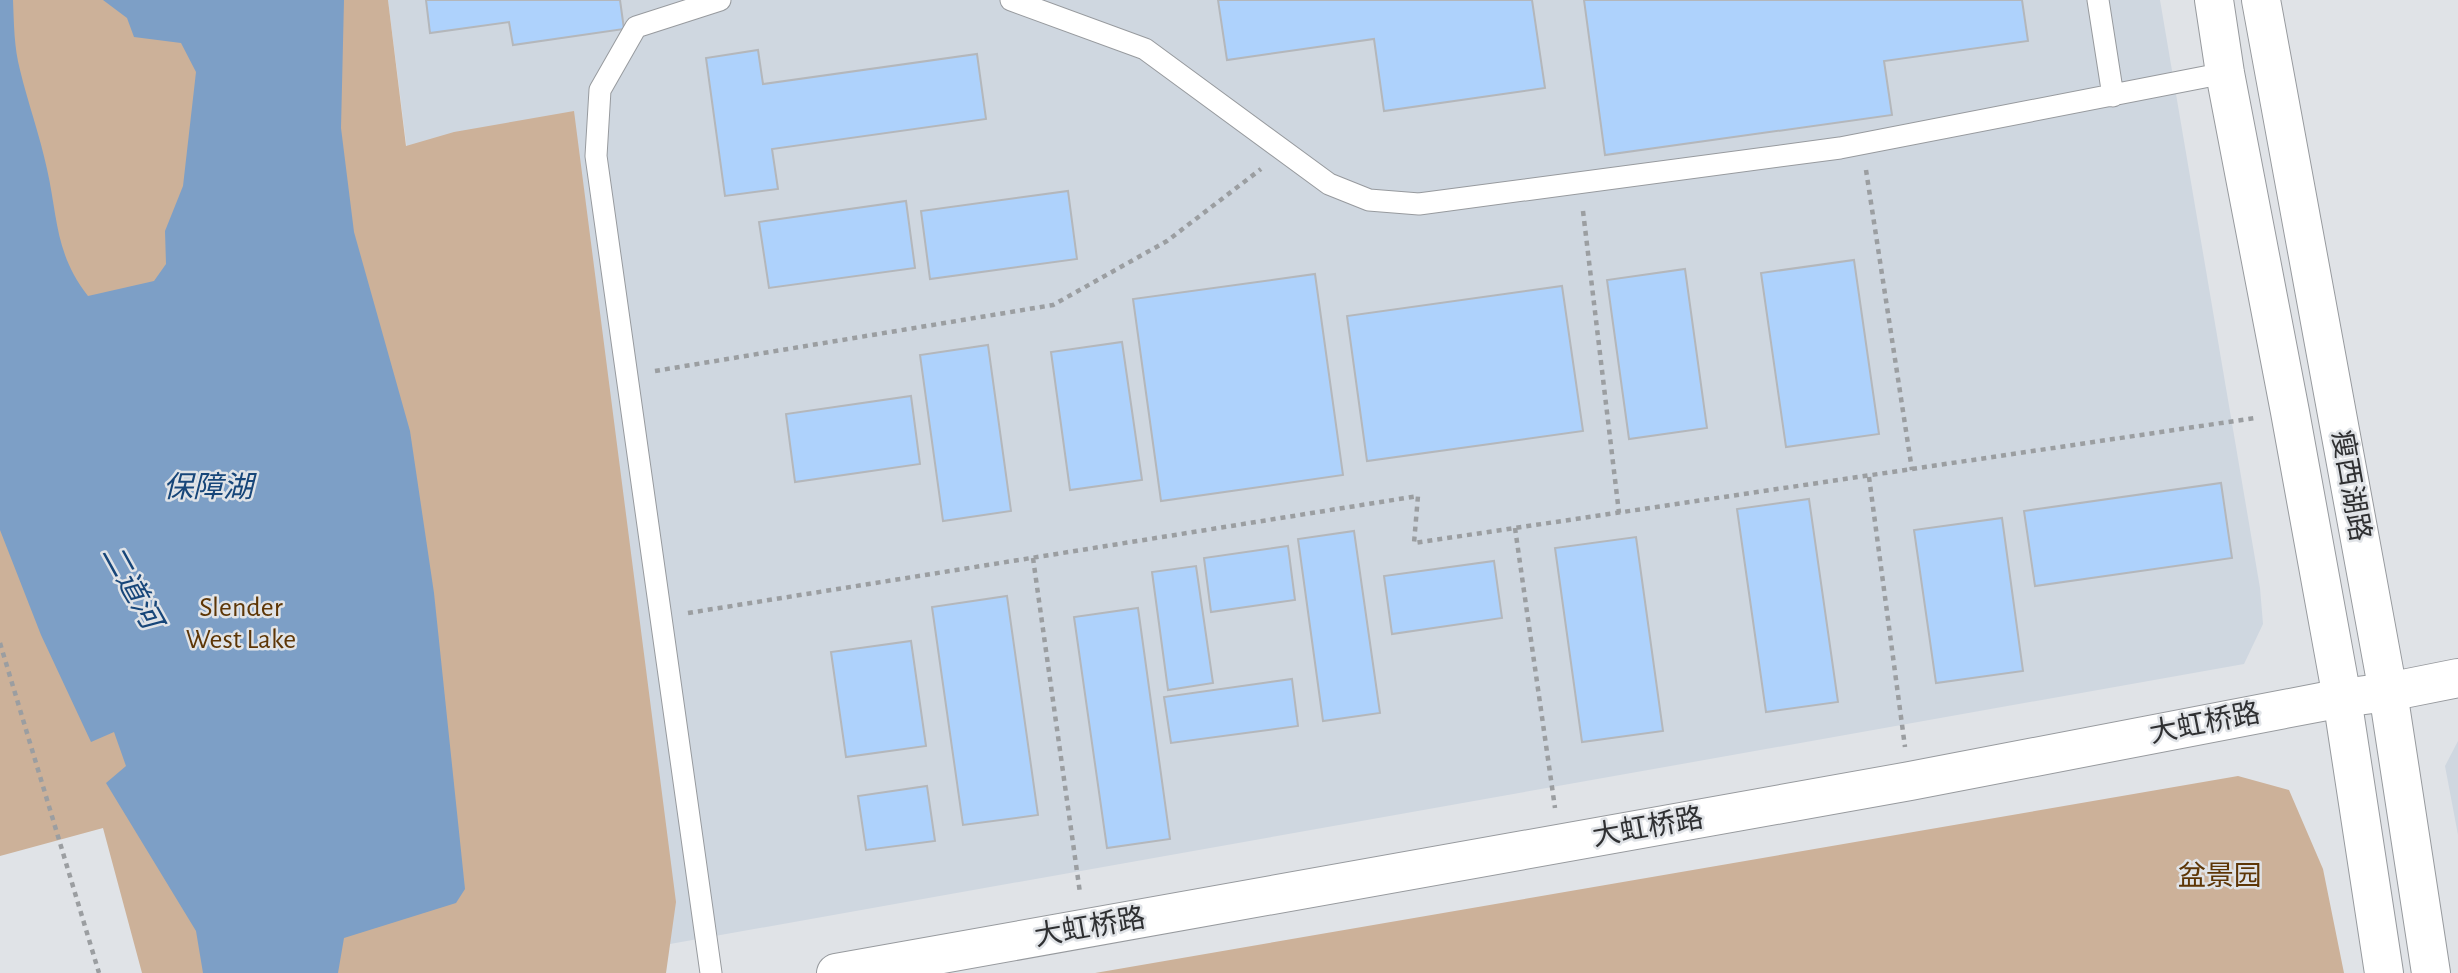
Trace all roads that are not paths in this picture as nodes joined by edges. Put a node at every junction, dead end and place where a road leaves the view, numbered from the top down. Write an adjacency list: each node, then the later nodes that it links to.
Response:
1 (720, 0): 11 (lane)
2 (1012, 0): 7 (lane)
3 (2098, 0): 7 (lane)
4 (2214, 0): 6 (main road, 瘦西湖路)
5 (2261, 0): 9 (main road, 瘦西湖路)
6 (2225, 73): 7 (lane); 10 (main road, 瘦西湖路)
7 (2113, 96)
8 (2458, 678): 9 (main road, 大虹桥路)
9 (2388, 692): 10 (main road, 大虹桥路); 14 (main road, 瘦西湖路)
10 (2342, 698): 12 (main road, 大虹桥路); 13 (main road, 瘦西湖路)
11 (711, 973)
12 (836, 973)
13 (2384, 973)
14 (2431, 973)

